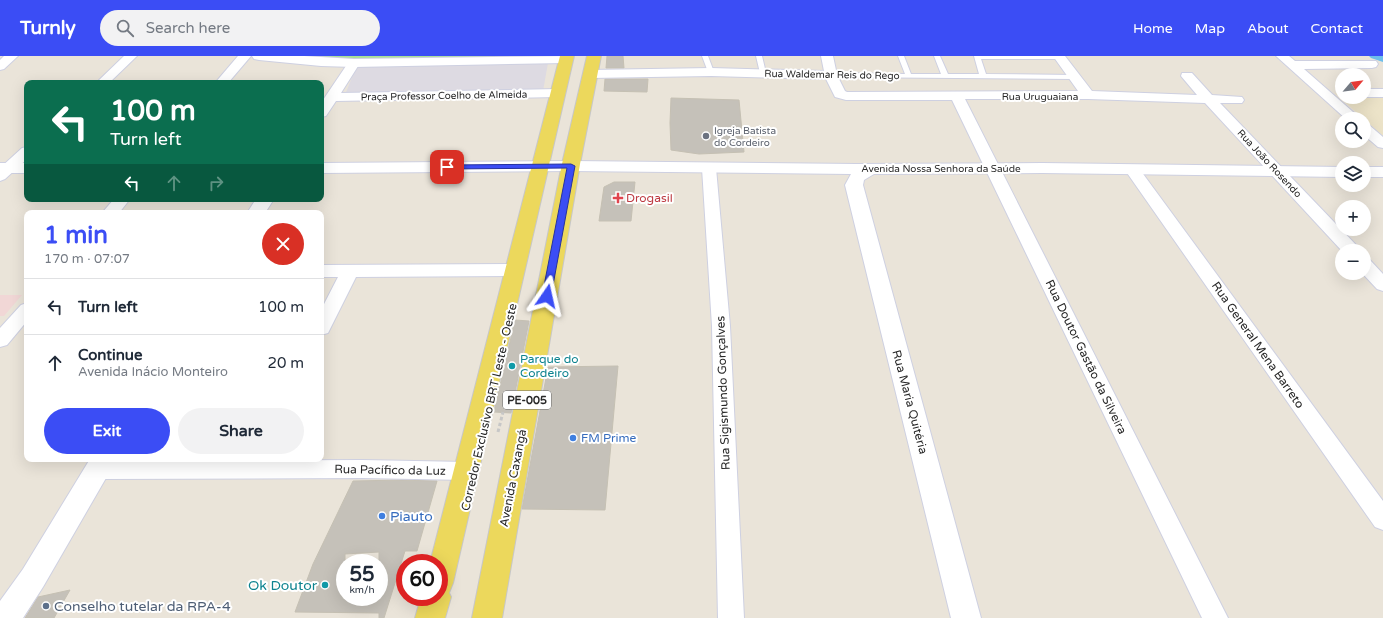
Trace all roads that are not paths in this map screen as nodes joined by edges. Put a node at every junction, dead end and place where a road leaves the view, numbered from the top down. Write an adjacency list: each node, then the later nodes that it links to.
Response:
1 (12, 56): 18 (street)
2 (131, 56): 29 (street)
3 (245, 56): 30 (street)
4 (259, 56): 16 (street)
5 (705, 56): 20 (lane)
6 (759, 56): 21 (lane)
7 (827, 56): 23 (street)
8 (901, 56): 24 (lane)
9 (937, 56): 25 (lane)
10 (1282, 56): 17 (street)
11 (1354, 56): 19 (street)
12 (568, 57): 16 (street); 33 (main road, PE-005); 47 (lane, Corredor Exclusivo BRT Leste - Oeste)
13 (591, 57): 22 (main road, Avenida Caxangá / PE-005); 46 (lane, Corredor Exclusivo BRT Leste - Oeste)
14 (977, 57): 15 (lane); 26 (lane)
15 (1059, 57): 28 (street)
16 (354, 63): 38 (street)
17 (1292, 65): 19 (street); 31 (street)
18 (0, 66)
19 (1378, 66)
20 (711, 72): 21 (street, Rua Waldemar Reis do Rego); 22 (street, Rua Waldemar Reis do Rego)
21 (763, 73): 23 (street, Rua Waldemar Reis do Rego)
22 (590, 74): 46 (main road, Avenida Caxangá / PE-005)
23 (831, 75): 24 (lane, Rua Waldemar Reis do Rego); 36 (street, Rua Uruguaiana)
24 (909, 76): 25 (lane, Rua Waldemar Reis do Rego)
25 (945, 76): 26 (lane, Rua Waldemar Reis do Rego)
26 (983, 76): 28 (lane, Rua Waldemar Reis do Rego)
27 (1187, 76): 39 (street, Rua João Rosendo)
28 (1074, 77): 37 (street)
29 (105, 80)
30 (224, 80)
31 (1321, 91): 32 (street); 42 (street)
32 (1335, 92)
33 (558, 93): 38 (street, Praça Professor Coelho de Almeida); 47 (main road, PE-005)
34 (1371, 93): 35 (street)
35 (1383, 93)
36 (957, 96): 37 (street, Rua Uruguaiana); 51 (street, Rua Doutor Gastão da Silveira)
37 (1088, 96): 39 (street, Rua Uruguaiana)
38 (331, 97): 41 (street)
39 (1208, 98): 40 (street, Rua Uruguaiana); 56 (street, Rua João Rosendo)
40 (1237, 100)
41 (324, 108)
42 (1346, 112)
43 (1371, 134): 44 (street)
44 (1383, 144)
45 (24, 153): 54 (street)
46 (568, 166): 47 (street, Avenida Nossa Senhora da Saúde); 50 (street, Avenida Nossa Senhora da Saúde); 76 (lane, Corredor Exclusivo BRT Leste - Oeste); 82 (main road, Avenida Caxangá / PE-005)
47 (542, 167): 49 (street, Avenida Nossa Senhora da Saúde); 64 (main road, PE-005); 81 (lane, Corredor Exclusivo BRT Leste - Oeste)
48 (24, 168): 54 (street)
49 (324, 168)
50 (709, 168): 52 (street, Avenida Nossa Senhora da Saúde); 83 (street, Rua Sigismundo Gonçalves)
51 (993, 168): 53 (street, Avenida Nossa Senhora da Saúde); 55 (street, Avenida Nossa Senhora da Saúde); 85 (street, Rua Doutor Gastão da Silveira)
52 (829, 169): 53 (street, Avenida Nossa Senhora da Saúde); 60 (street)
53 (871, 169): 60 (street)
54 (3, 170)
55 (1134, 170): 56 (street, Avenida Nossa Senhora da Saúde); 75 (street, Rua General Mena Barreto)
56 (1278, 172): 57 (street, Avenida Nossa Senhora da Saúde); 63 (street, Rua João Rosendo)
57 (1335, 172)
58 (1371, 172): 59 (street)
59 (1383, 172)
60 (854, 185): 84 (street, Rua Maria Quitéria)
61 (119, 202): 62 (street)
62 (113, 210)
63 (1345, 244)
64 (515, 270): 66 (street); 74 (main road, PE-005)
65 (324, 271): 66 (street)
66 (350, 271): 70 (street)
67 (1371, 272): 68 (street)
68 (1383, 285)
69 (24, 312): 71 (street)
70 (324, 322)
71 (0, 340)
72 (101, 464): 73 (street, Rua Pacífico da Luz); 79 (street)
73 (253, 464): 74 (street, Rua Pacífico da Luz)
74 (466, 471): 77 (main road, PE-005)
75 (1383, 520)
76 (493, 525)
77 (446, 554)
78 (433, 606): 80 (main road)
79 (6, 618)
80 (430, 618)
81 (440, 618)
82 (487, 618)
83 (731, 618)
84 (966, 618)
85 (1215, 618)

